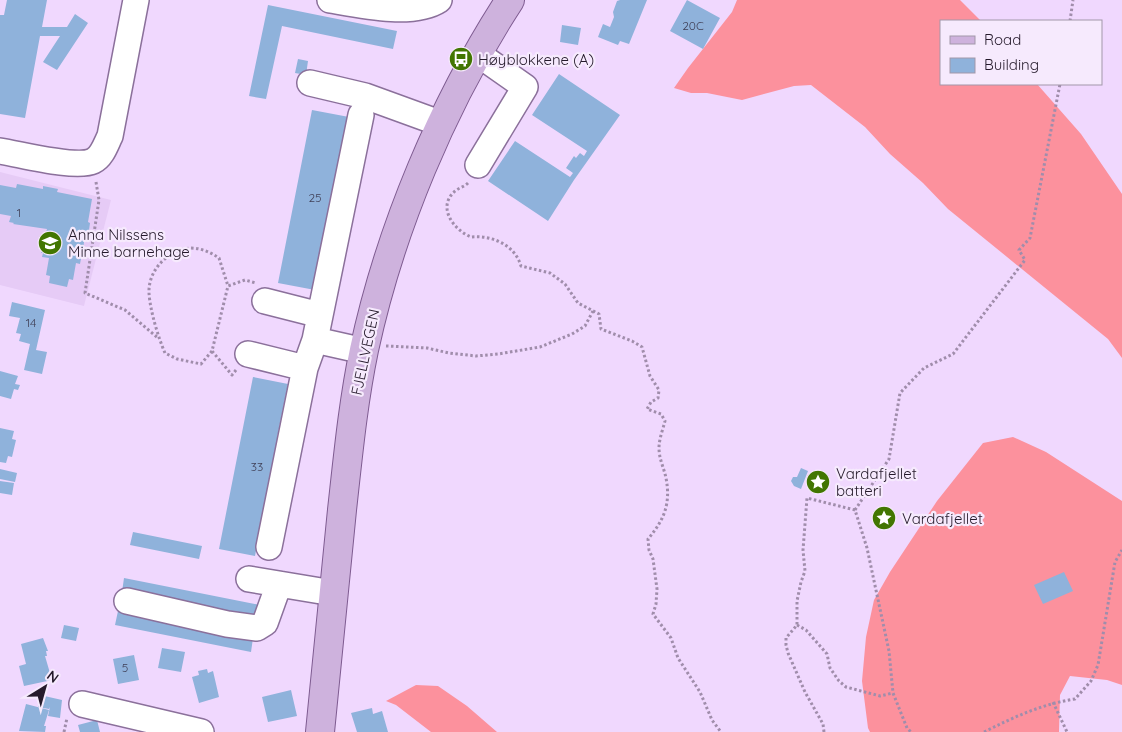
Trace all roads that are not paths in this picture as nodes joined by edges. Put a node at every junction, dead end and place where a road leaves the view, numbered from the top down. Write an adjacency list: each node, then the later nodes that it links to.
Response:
1 (136, 0): 9 (street)
2 (330, 0): 3 (street)
3 (439, 0)
4 (510, 0): 5 (main road, FJELLVEGEN)
5 (478, 54): 8 (main road, FJELLVEGEN); 10 (street)
6 (310, 83): 8 (street)
7 (361, 115): 12 (street)
8 (442, 124): 14 (main road, FJELLVEGEN)
9 (0, 151)
10 (478, 165)
11 (265, 300): 12 (street)
12 (320, 315): 13 (street)
13 (315, 340): 14 (street); 16 (street)
14 (365, 347): 20 (main road, FJELLVEGEN)
15 (248, 354): 16 (street)
16 (305, 368): 17 (street)
17 (269, 547)
18 (249, 579): 19 (street)
19 (279, 584): 20 (street); 21 (street)
20 (333, 593): 24 (main road, FJELLVEGEN)
21 (127, 601)
22 (82, 704): 23 (street)
23 (200, 732)
24 (320, 732)

